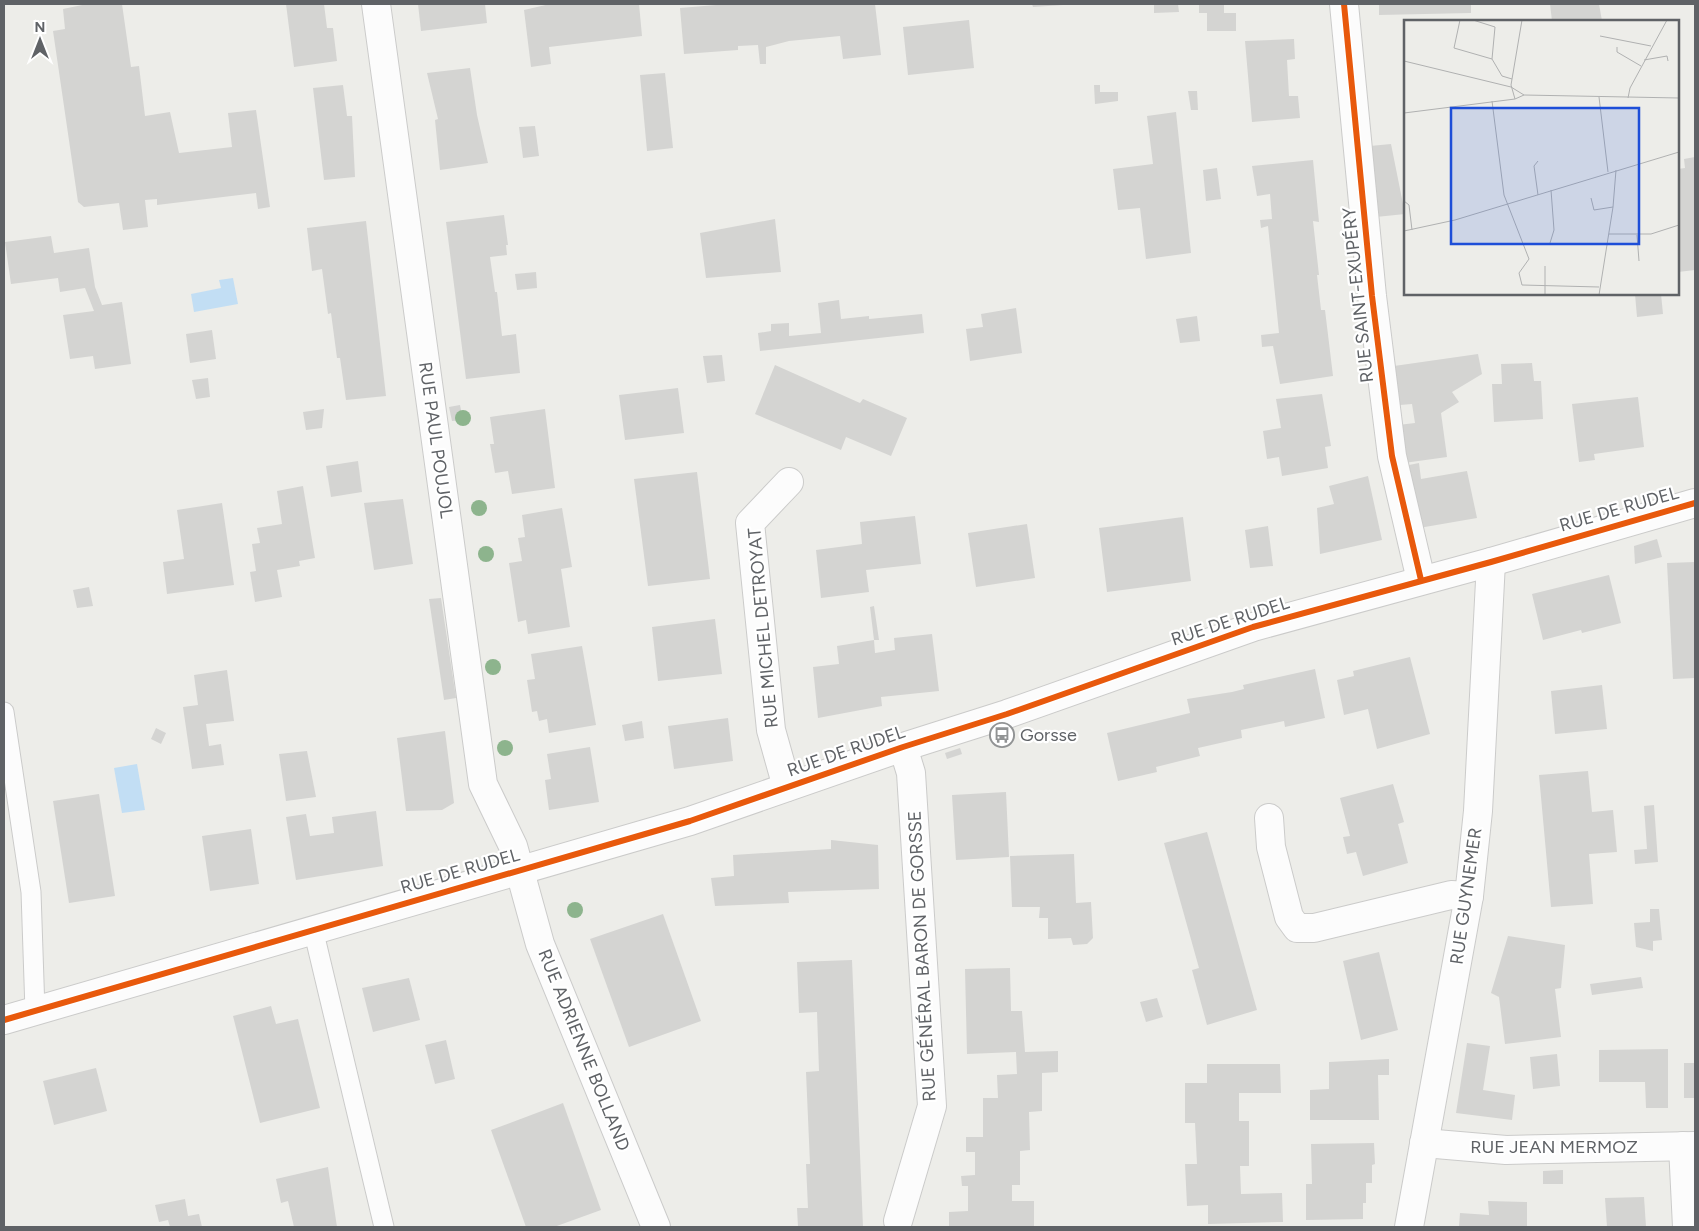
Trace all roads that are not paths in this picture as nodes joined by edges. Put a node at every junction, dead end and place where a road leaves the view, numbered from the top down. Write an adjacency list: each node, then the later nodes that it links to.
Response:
1 (376, 4): 11 (street, RUE PAUL POUJOL)
2 (1344, 4): 6 (street, RUE SAINT-EXUPÉRY)
3 (789, 482): 9 (street, RUE MICHEL DETROYAT)
4 (1695, 503): 5 (street, RUE DE RUDEL)
5 (1491, 562): 6 (street, RUE DE RUDEL); 12 (street, RUE GUYNEMER)
6 (1421, 580): 8 (street, RUE DE RUDEL)
7 (4, 712): 14 (lane)
8 (903, 746): 9 (street, RUE DE RUDEL); 18 (street, RUE GÉNÉRAL BARON DE GORSSE)
9 (788, 787): 11 (street, RUE DE RUDEL)
10 (1269, 818): 12 (street)
11 (520, 869): 13 (street, RUE DE RUDEL); 20 (street, RUE ADRIENNE BOLLAND)
12 (1469, 896): 16 (street, RUE GUYNEMER)
13 (313, 929): 14 (street, RUE DE RUDEL); 19 (lane)
14 (35, 1011): 15 (street, RUE DE RUDEL)
15 (4, 1020)
16 (1424, 1143): 17 (street, RUE JEAN MERMOZ); 21 (street, RUE GUYNEMER)
17 (1689, 1146): 22 (street, RUE JEAN MERMOZ)
18 (898, 1221)
19 (384, 1227)
20 (656, 1227)
21 (1409, 1227)
22 (1687, 1227)

